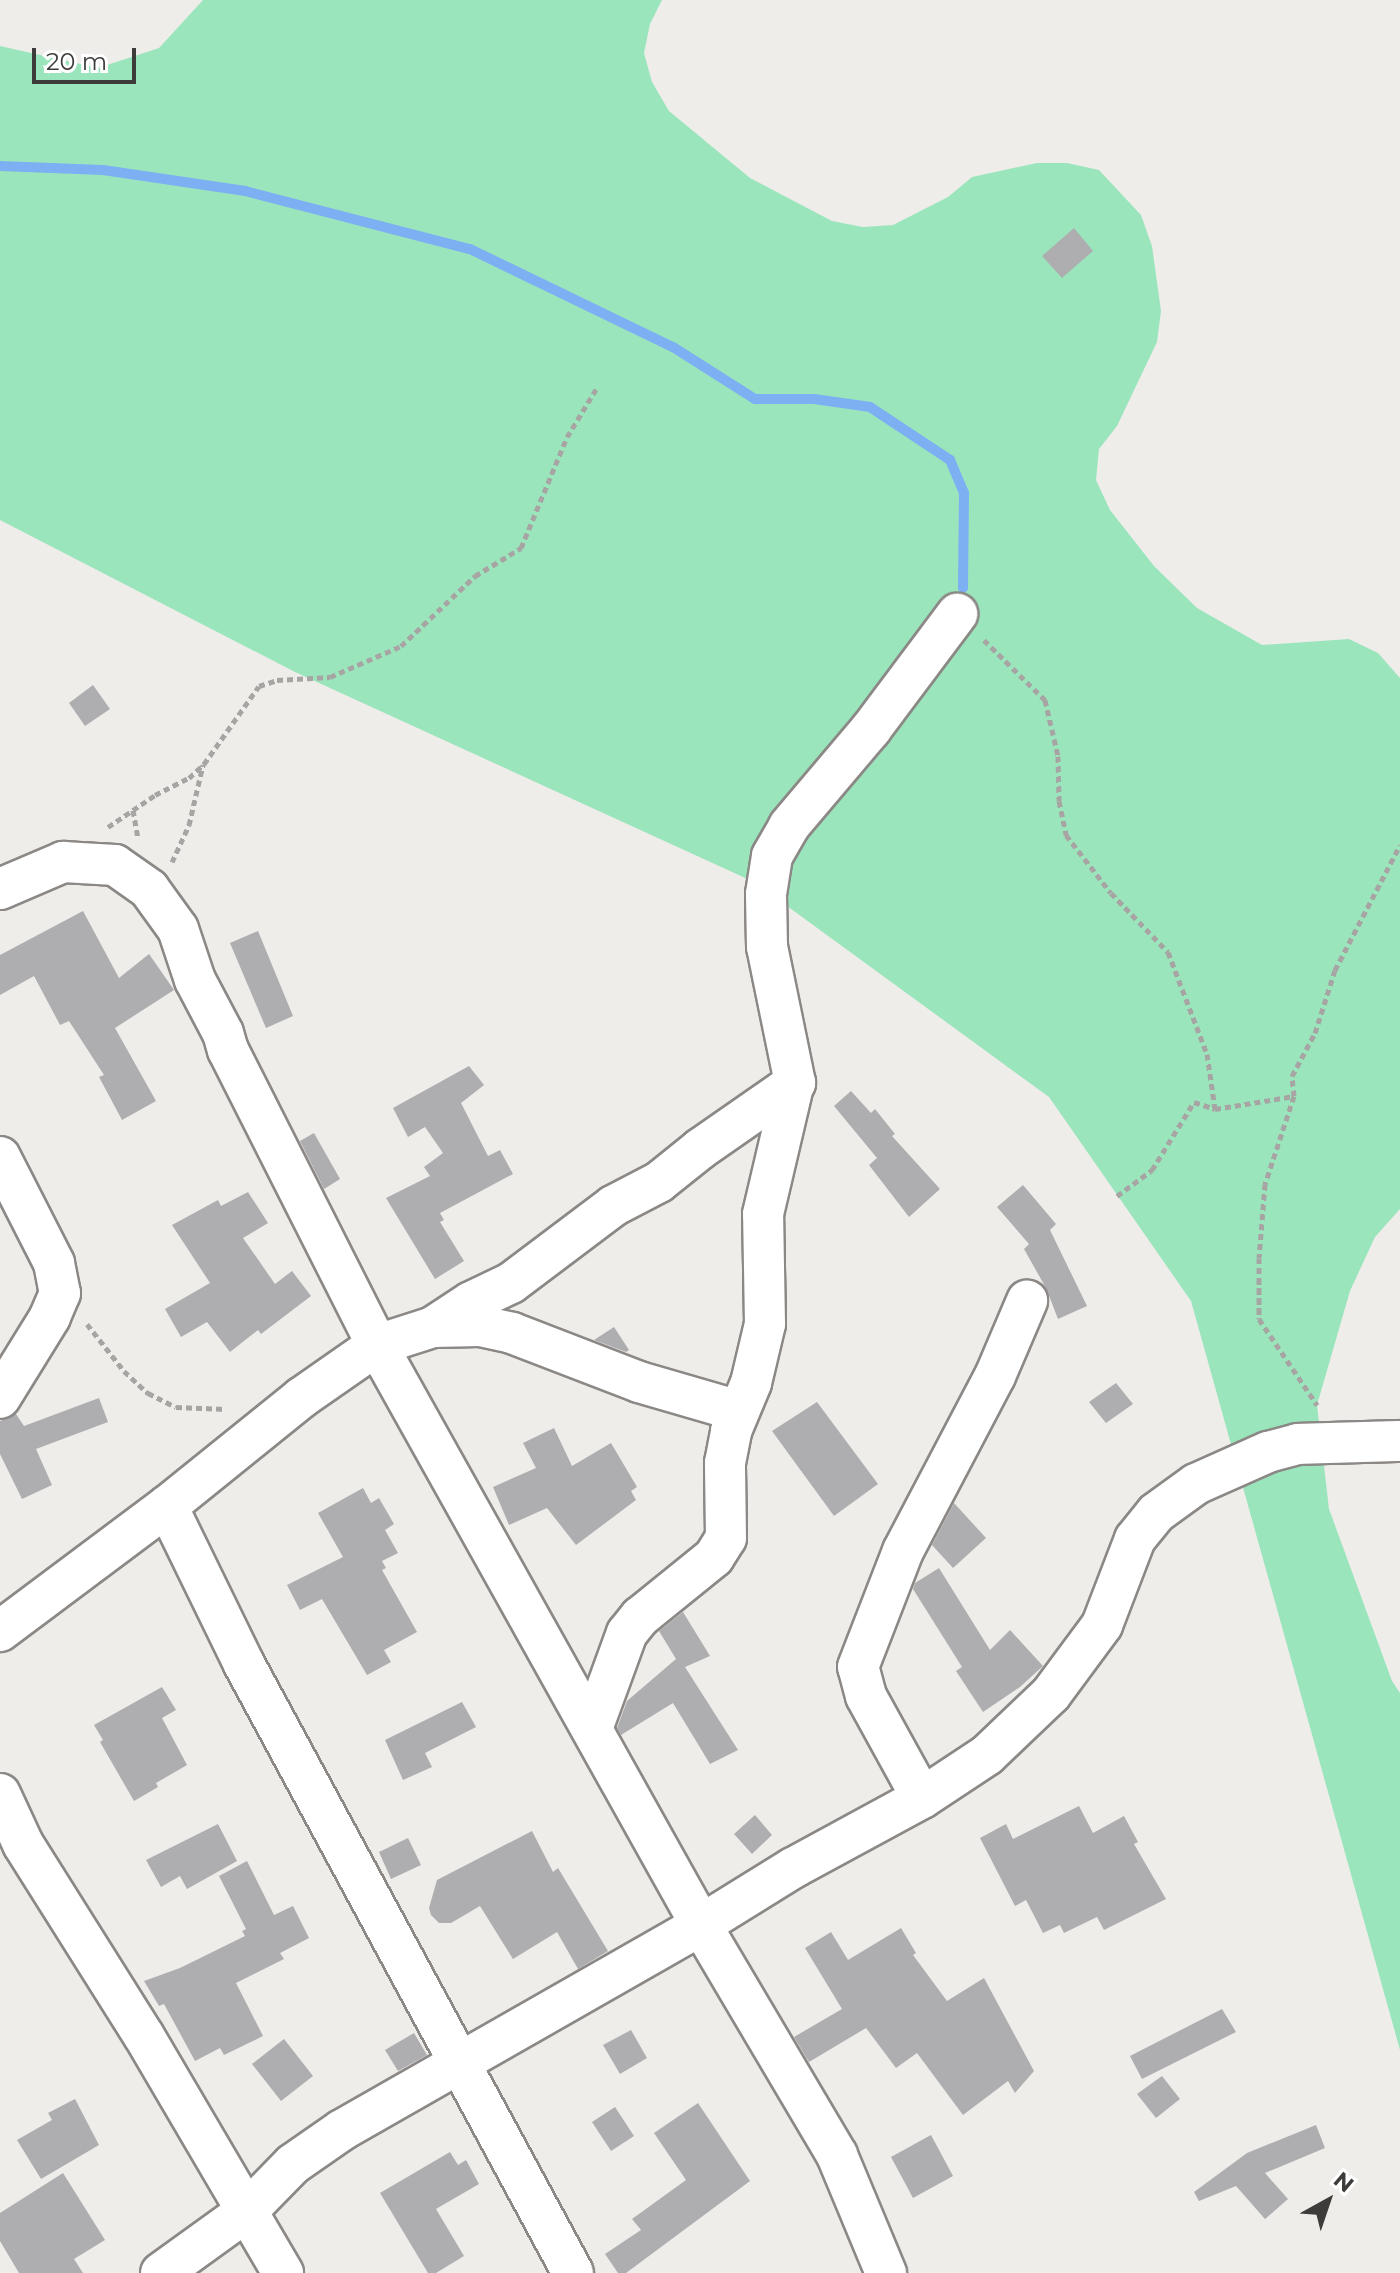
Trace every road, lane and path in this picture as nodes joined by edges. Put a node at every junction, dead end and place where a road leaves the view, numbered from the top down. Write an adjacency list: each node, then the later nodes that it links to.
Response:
1 (598, 386): 3 (path)
2 (957, 614): 8 (street); 10 (path)
3 (204, 764): 5 (path); 7 (path)
4 (1400, 845): 9 (path)
5 (63, 862): 6 (street); 7 (street)
6 (0, 889)
7 (149, 889): 16 (street)
8 (793, 1086): 15 (street); 19 (street)
9 (1294, 1096): 10 (path); 20 (path)
10 (1215, 1109): 12 (path)
11 (0, 1157): 13 (street)
12 (1117, 1196)
13 (60, 1293): 17 (street); 18 (path)
14 (1027, 1301): 26 (street)
15 (433, 1327): 16 (street); 19 (street)
16 (377, 1345): 22 (street); 24 (street)
17 (0, 1398)
18 (241, 1407)
19 (739, 1411): 24 (street)
20 (1329, 1411)
21 (1400, 1441): 26 (street)
22 (167, 1506): 23 (street); 28 (street)
23 (0, 1631)
24 (592, 1729): 27 (street)
25 (0, 1794): 29 (street)
26 (922, 1798): 27 (street)
27 (701, 1925): 28 (street); 33 (street)
28 (456, 2062): 29 (street); 32 (street)
29 (247, 2211): 30 (street); 31 (street)
30 (161, 2273)
31 (283, 2273)
32 (573, 2273)
33 (886, 2273)

